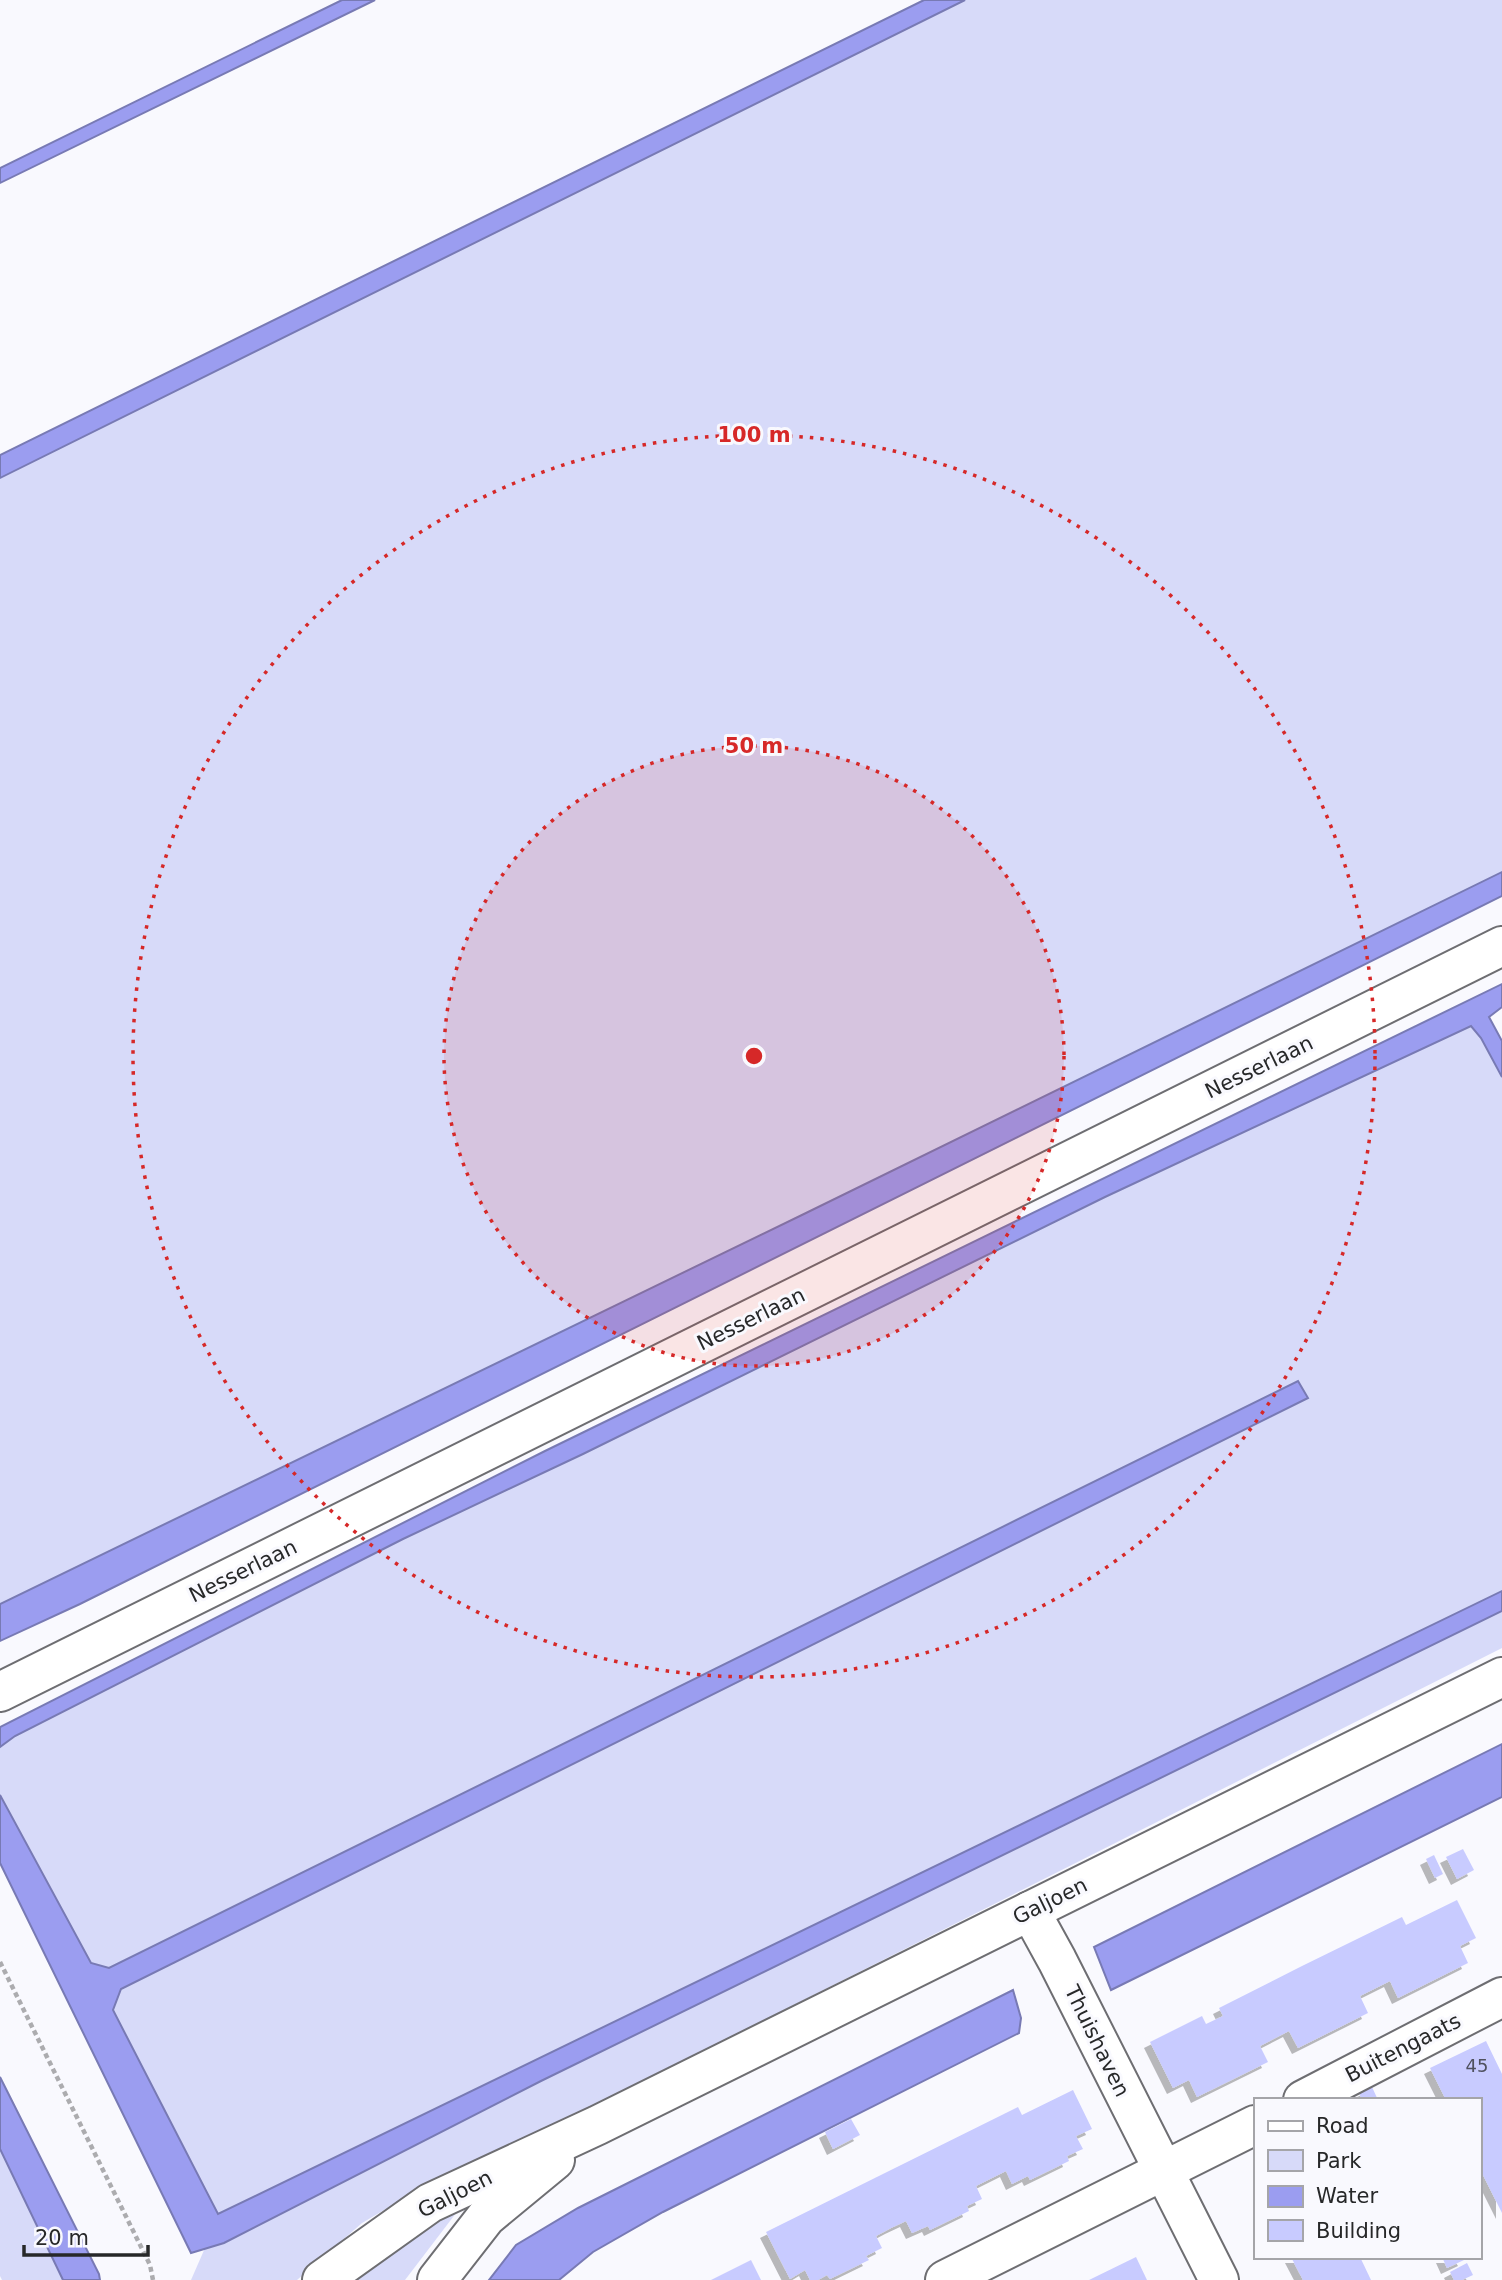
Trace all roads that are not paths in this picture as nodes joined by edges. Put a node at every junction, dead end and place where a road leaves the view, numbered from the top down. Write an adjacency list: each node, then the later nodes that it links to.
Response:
1 (1502, 946): 3 (street, Nesserlaan)
2 (1502, 1677): 4 (street, Galjoen)
3 (0, 1692)
4 (1030, 1911): 7 (street, Galjoen); 9 (street, Thuishaven)
5 (1502, 1997): 6 (street, Buitengaats)
6 (1307, 2098)
7 (598, 2125): 10 (street, Galjoen); 11 (street, Galjoen)
8 (1254, 2125): 9 (street)
9 (1163, 2172): 12 (street); 13 (street, Thuishaven)
10 (322, 2280)
11 (437, 2280)
12 (945, 2280)
13 (1219, 2280)

